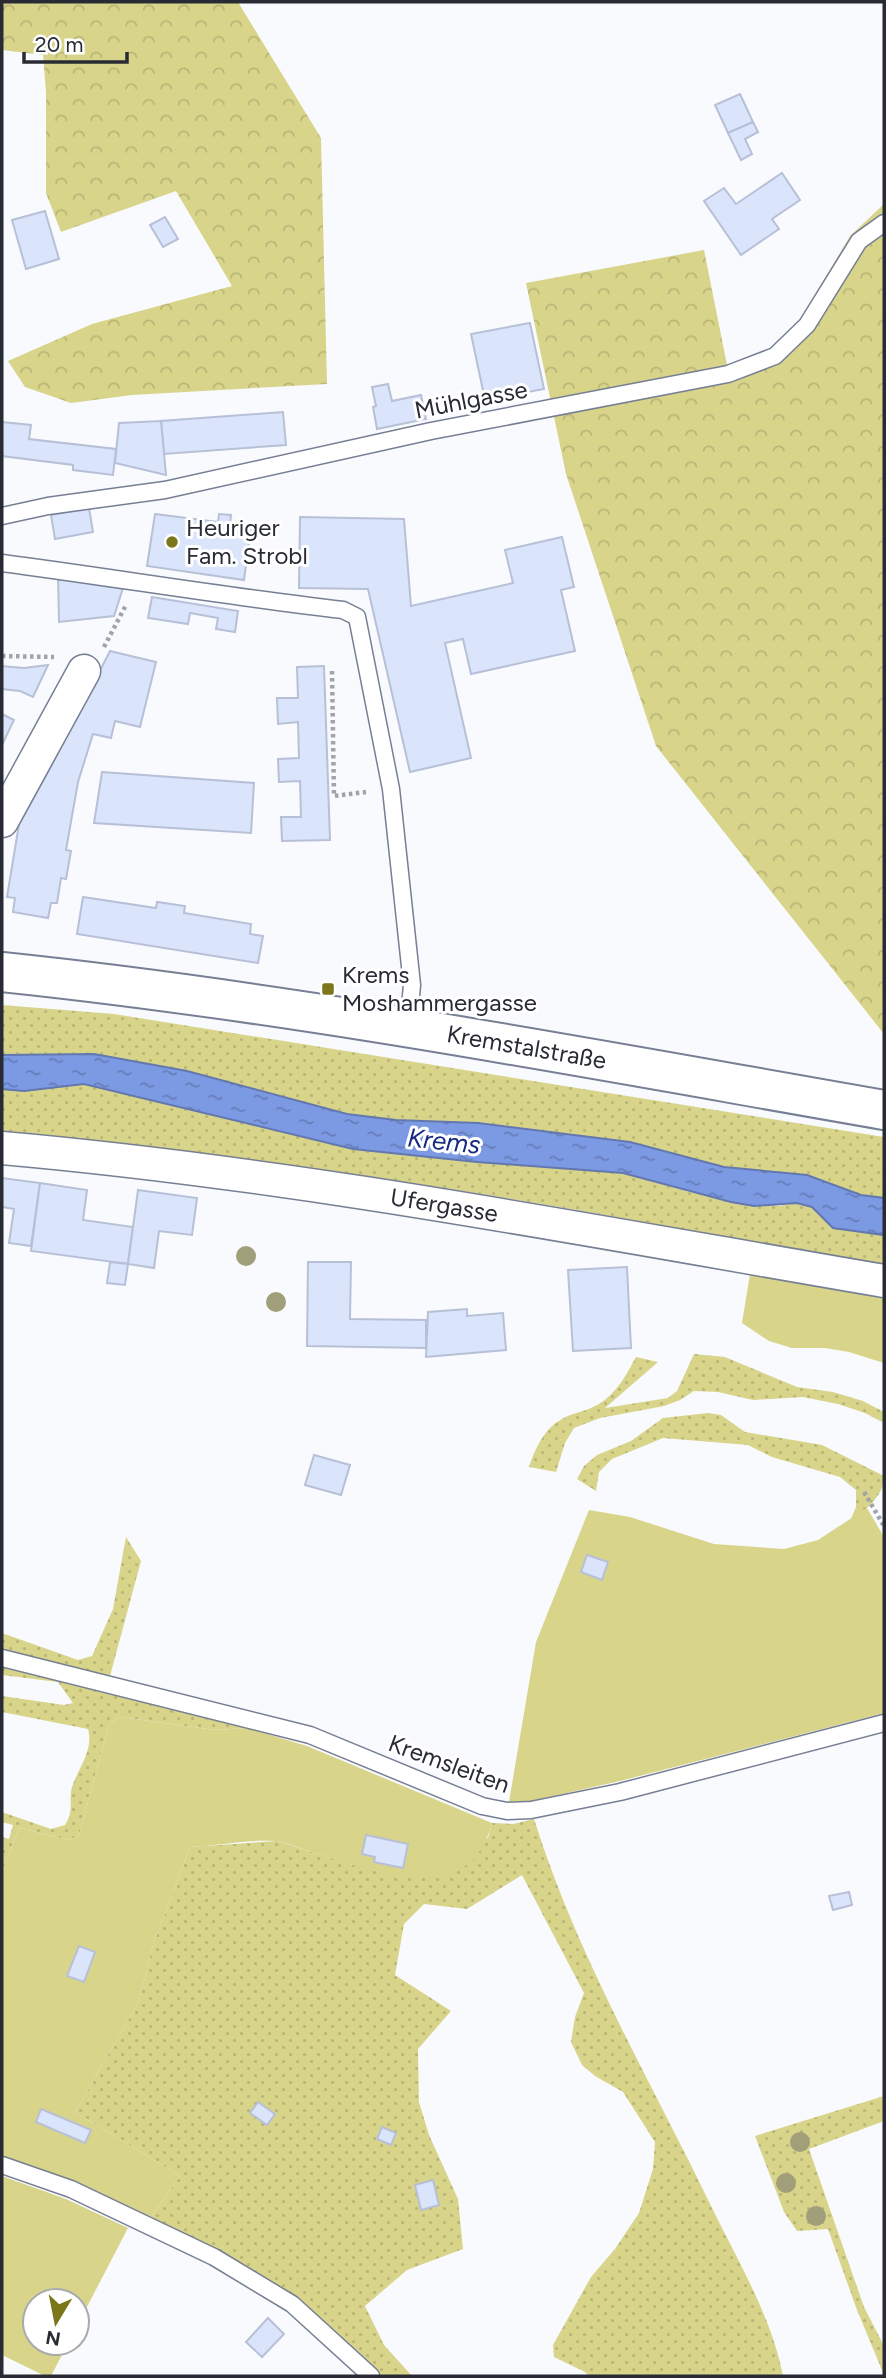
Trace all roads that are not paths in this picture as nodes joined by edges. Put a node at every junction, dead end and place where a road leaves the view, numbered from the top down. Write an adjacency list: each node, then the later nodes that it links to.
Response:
1 (884, 223): 2 (lane, Mühlgasse)
2 (2, 516)
3 (2, 563): 7 (lane)
4 (75, 664): 5 (street)
5 (2, 821)
6 (2, 972): 7 (main road, Kremstalstraße)
7 (408, 1028): 8 (main road, Kremstalstraße)
8 (884, 1110)
9 (2, 1148): 10 (street, Ufergasse)
10 (884, 1281)
11 (2, 1658): 12 (lane, Kremsleiten)
12 (884, 1723)
13 (2, 2165): 14 (lane)
14 (371, 2376)

